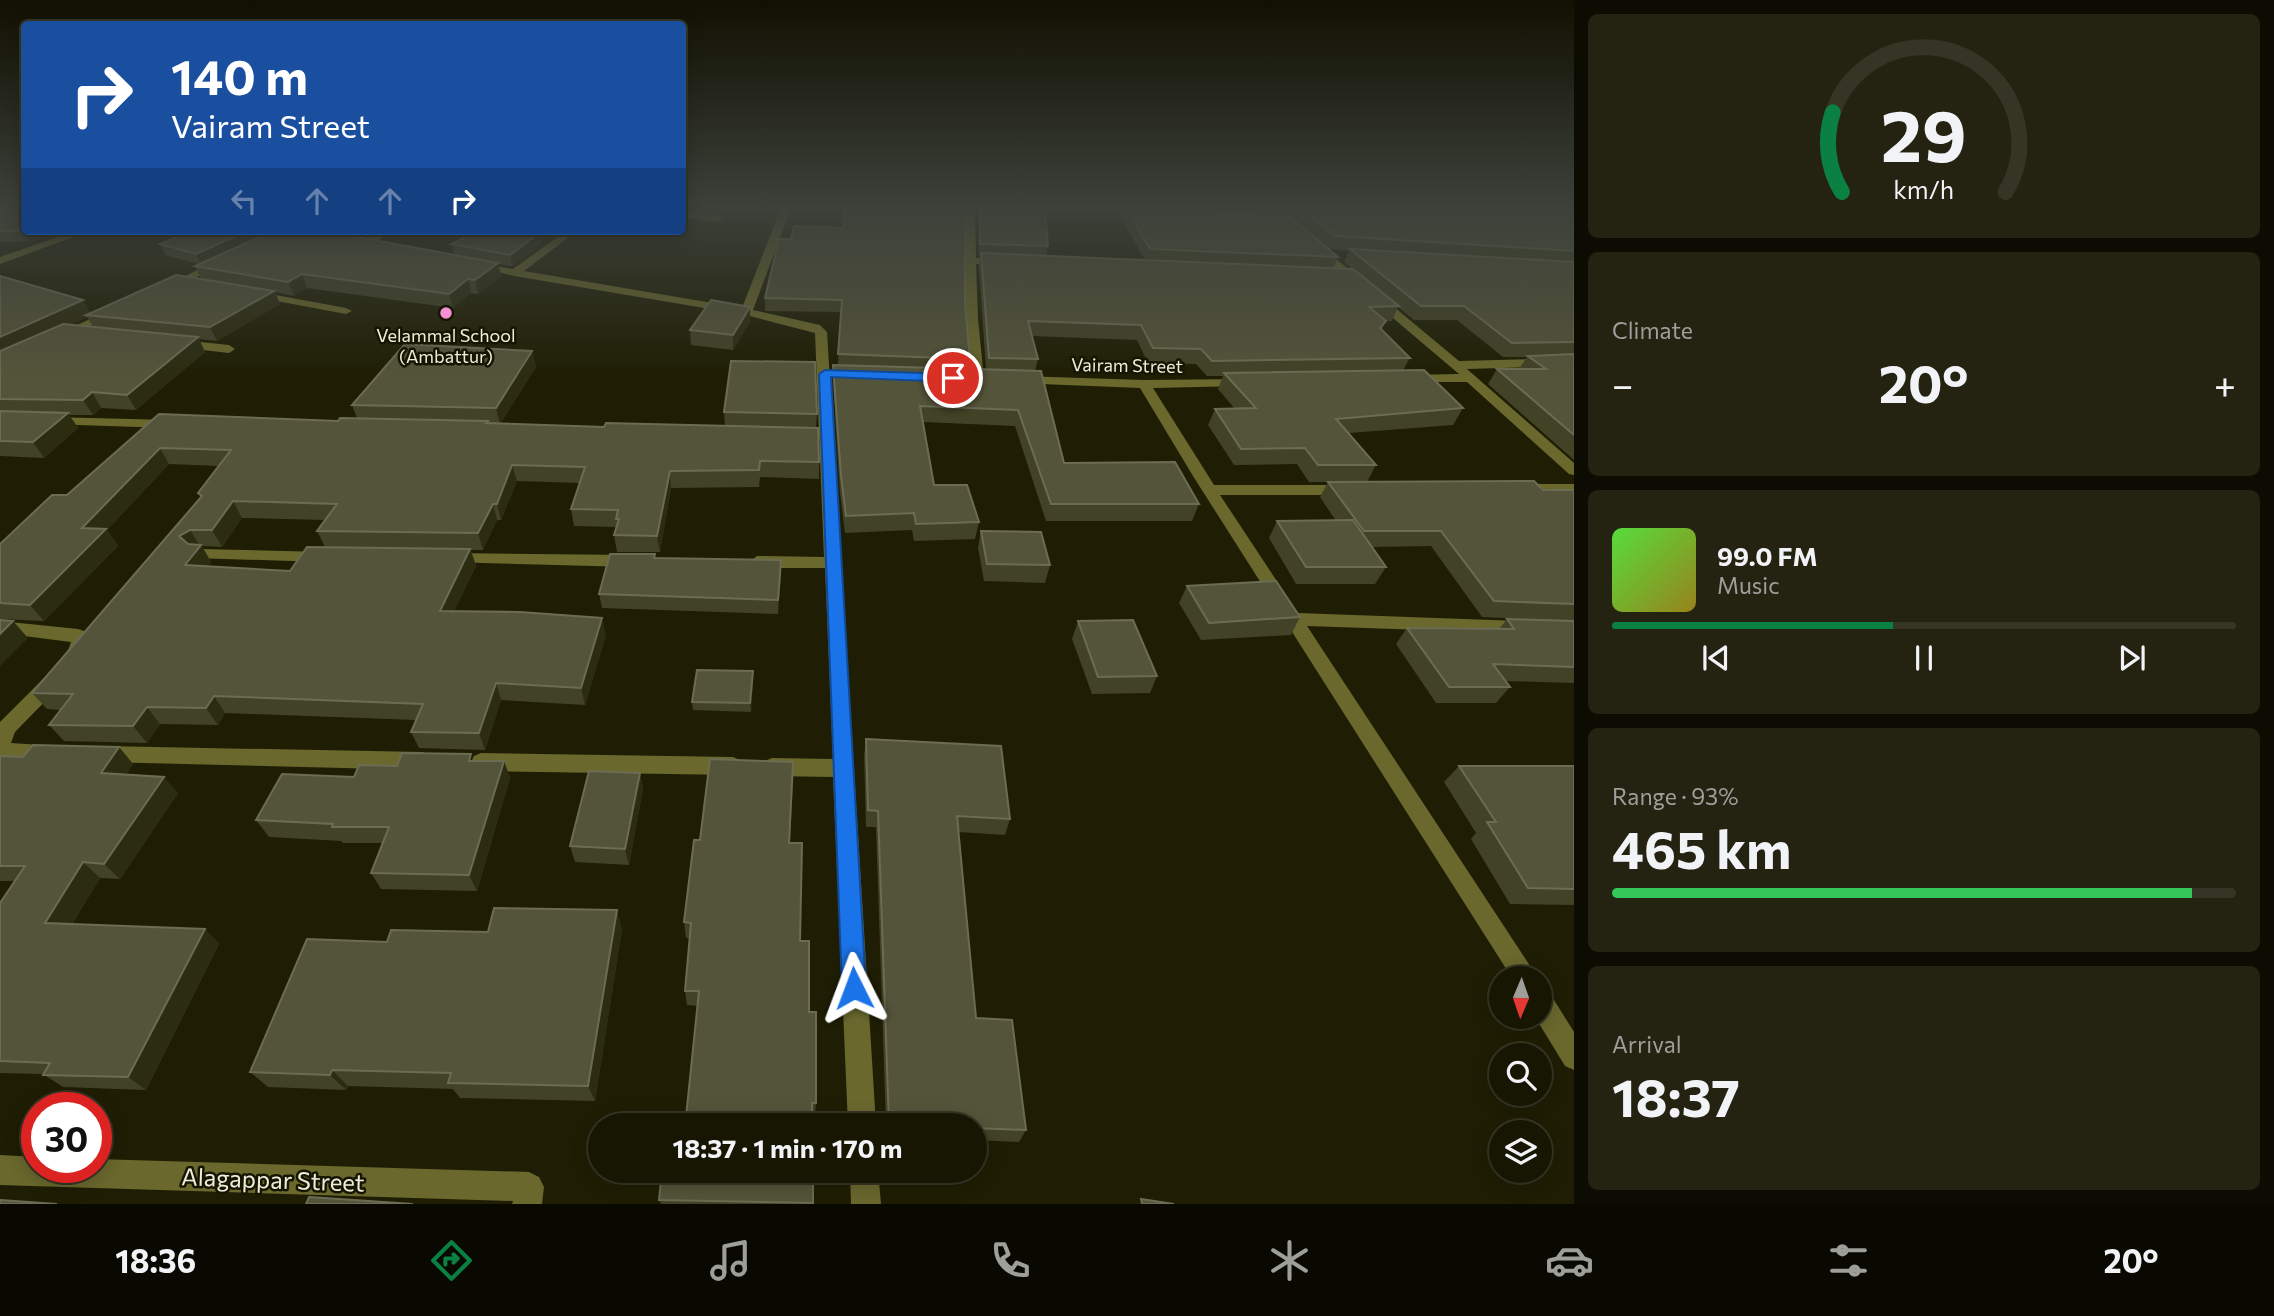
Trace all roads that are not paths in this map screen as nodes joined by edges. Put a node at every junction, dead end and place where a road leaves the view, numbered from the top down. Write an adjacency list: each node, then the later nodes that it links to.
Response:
1 (218, 264): 10 (street)
2 (472, 264): 7 (street)
3 (526, 264): 7 (street)
4 (764, 264): 16 (street)
5 (970, 264): 27 (street, Vairam Street)
6 (1336, 264): 9 (street)
7 (514, 273): 16 (street)
8 (1325, 276): 9 (street)
9 (1353, 278): 23 (street)
10 (181, 281): 11 (street); 12 (street)
11 (209, 286)
12 (163, 290)
13 (236, 291): 15 (street)
14 (128, 306): 17 (street)
15 (346, 311)
16 (746, 312): 40 (street)
17 (70, 332): 18 (street); 20 (street)
18 (96, 335)
19 (163, 342): 21 (street)
20 (45, 343)
21 (229, 349)
22 (1574, 362): 23 (street)
23 (1457, 365): 24 (street)
24 (1471, 378): 25 (street); 30 (street)
25 (1390, 380)
26 (1253, 382): 27 (street, Vairam Street)
27 (1144, 384): 34 (street)
28 (41, 421): 29 (street)
29 (190, 424)
30 (1574, 471)
31 (1367, 489): 34 (street)
32 (1506, 489): 33 (street)
33 (1574, 489)
34 (1211, 490): 41 (street)
35 (200, 554): 36 (street)
36 (339, 557)
37 (434, 558): 38 (street)
38 (652, 561)
39 (734, 562): 40 (street)
40 (834, 562): 46 (street)
41 (1294, 619): 43 (street); 47 (street)
42 (0, 627): 44 (street)
43 (1574, 629)
44 (439, 762)
45 (467, 762): 46 (street)
46 (842, 768): 50 (street)
47 (1518, 966)
48 (1552, 1021): 49 (street)
49 (1574, 1057)
50 (861, 1113)
51 (0, 1170): 53 (street, Alagappar Street)
52 (865, 1183): 54 (street)
53 (527, 1204)
54 (866, 1204)

